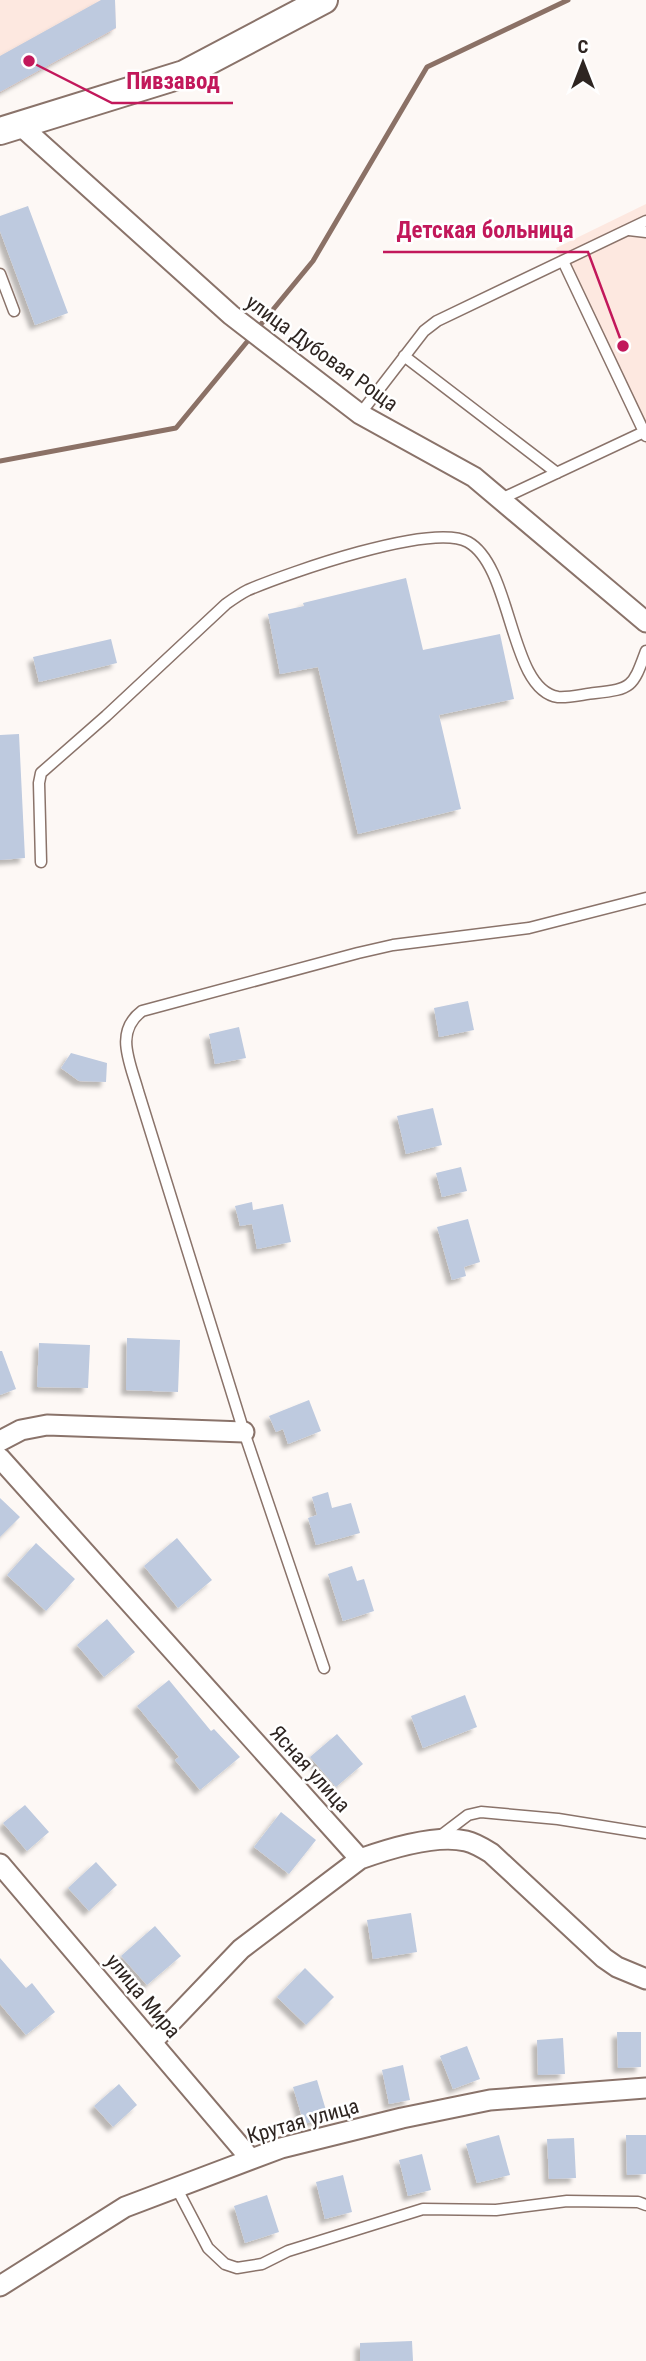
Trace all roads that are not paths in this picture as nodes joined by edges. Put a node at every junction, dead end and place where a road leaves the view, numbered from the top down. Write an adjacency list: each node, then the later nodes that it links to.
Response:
1 (324, 0): 2 (street)
2 (10, 128): 10 (street, улица Дубовая Роща)
3 (646, 221): 4 (lane)
4 (628, 230): 5 (lane); 6 (lane)
5 (646, 232)
6 (563, 261): 9 (lane); 11 (lane)
7 (0, 274): 8 (lane)
8 (14, 311)
9 (404, 356): 10 (lane); 12 (lane)
10 (360, 414): 13 (street, улица Дубовая Роща)
11 (645, 433): 12 (lane)
12 (557, 473): 13 (lane)
13 (500, 499): 14 (street, улица Дубовая Роща)
14 (646, 622)
15 (646, 651): 16 (lane)
16 (41, 862)
17 (646, 898): 18 (lane)
18 (244, 1432): 19 (street); 21 (lane)
19 (0, 1441)
20 (0, 1458): 24 (street, Ясная улица)
21 (324, 1668)
22 (646, 1833): 23 (lane)
23 (436, 1840): 24 (street); 26 (street)
24 (360, 1859): 27 (street)
25 (0, 1864): 27 (street, улица Мира)
26 (646, 1979)
27 (152, 2042): 29 (street, улица Мира)
28 (646, 2088): 29 (street, Крутая улица)
29 (250, 2158): 30 (street, Крутая улица)
30 (176, 2187): 31 (lane); 32 (street, Крутая улица)
31 (646, 2205)
32 (0, 2286)

